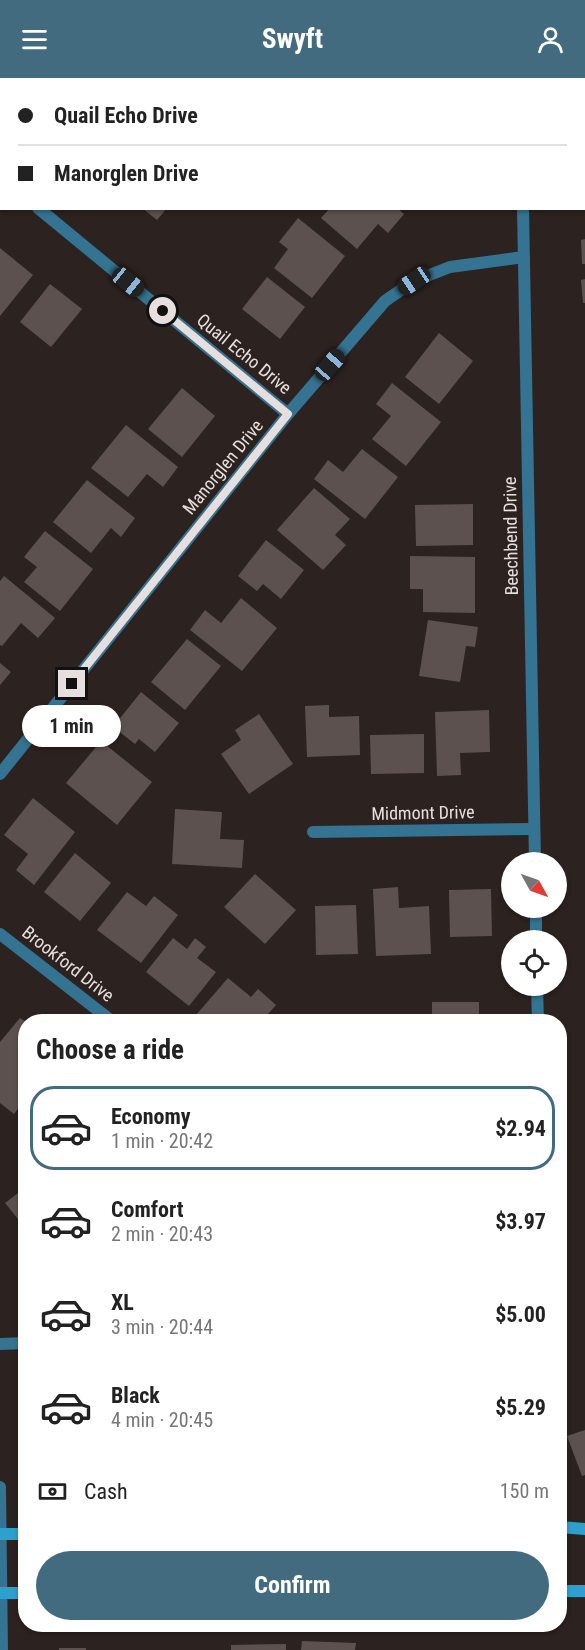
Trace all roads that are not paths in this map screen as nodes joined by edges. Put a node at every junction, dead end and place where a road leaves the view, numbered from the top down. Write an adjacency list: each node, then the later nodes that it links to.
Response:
1 (40, 210): 4 (street, Quail Echo Drive)
2 (523, 210): 3 (street, Beechbend Drive)
3 (524, 258): 4 (street, Manorglen Drive); 6 (street, Beechbend Drive)
4 (288, 414): 5 (street, Manorglen Drive)
5 (0, 774)
6 (534, 830): 7 (street, Midmont Drive); 8 (street, Beechbend Drive)
7 (313, 832)
8 (535, 852)
9 (0, 934): 11 (street, Brookford Drive)
10 (537, 996): 12 (street)
11 (103, 1014)
12 (538, 1014)
13 (18, 1343): 14 (street)
14 (0, 1344)
15 (0, 1487): 18 (street)
16 (567, 1528): 17 (street)
17 (585, 1529)
18 (1, 1534): 19 (street); 22 (street)
19 (18, 1534)
20 (567, 1591): 21 (street)
21 (585, 1591)
22 (1, 1593): 23 (street); 24 (street)
23 (18, 1593)
24 (2, 1650)

